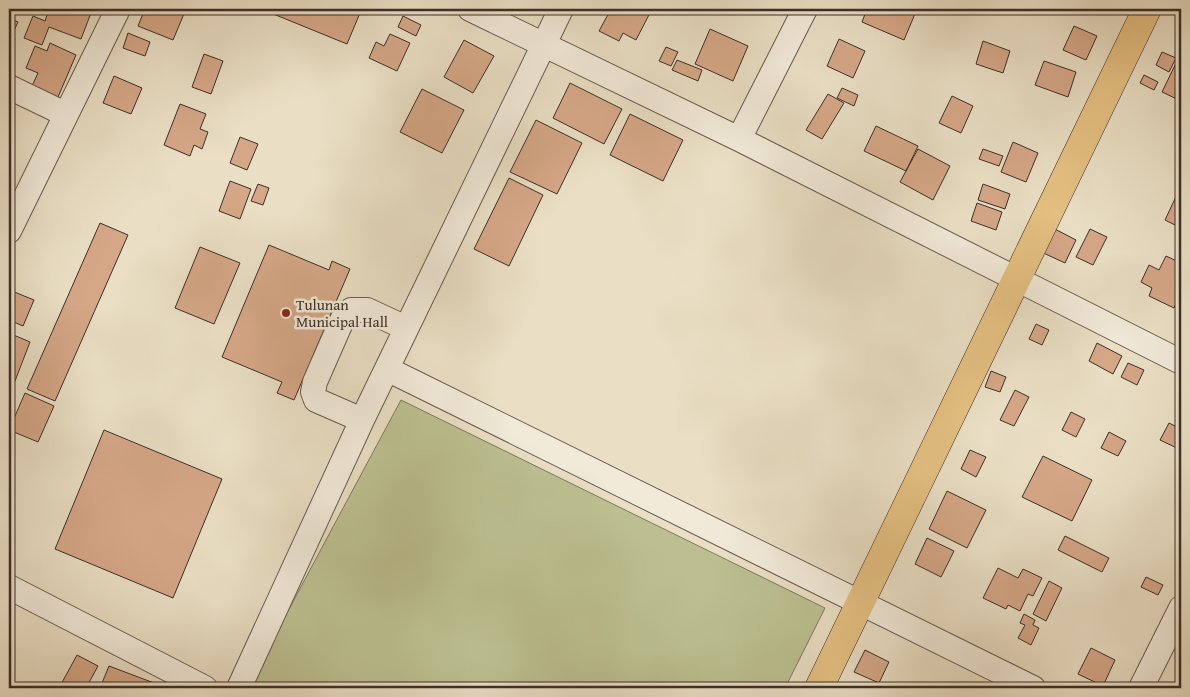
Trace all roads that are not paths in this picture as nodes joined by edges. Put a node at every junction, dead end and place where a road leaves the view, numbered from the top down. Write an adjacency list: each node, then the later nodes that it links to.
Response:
1 (118, 9): 8 (street)
2 (470, 9): 6 (street)
3 (561, 9): 6 (street)
4 (804, 9): 9 (street)
5 (1147, 9): 11 (main road)
6 (545, 45): 9 (street); 12 (street)
7 (9, 87): 8 (street)
8 (65, 114): 10 (street)
9 (740, 139): 11 (street)
10 (9, 231)
11 (1016, 280): 13 (street); 17 (main road)
12 (406, 328): 14 (street); 15 (street)
13 (1181, 362)
14 (387, 369): 15 (street); 17 (street)
15 (362, 420): 20 (street)
16 (9, 587): 19 (street)
17 (860, 603): 21 (main road); 22 (street)
18 (1181, 608): 23 (street)
19 (205, 688)
20 (239, 688)
21 (819, 688)
22 (1032, 688)
23 (1141, 688)

